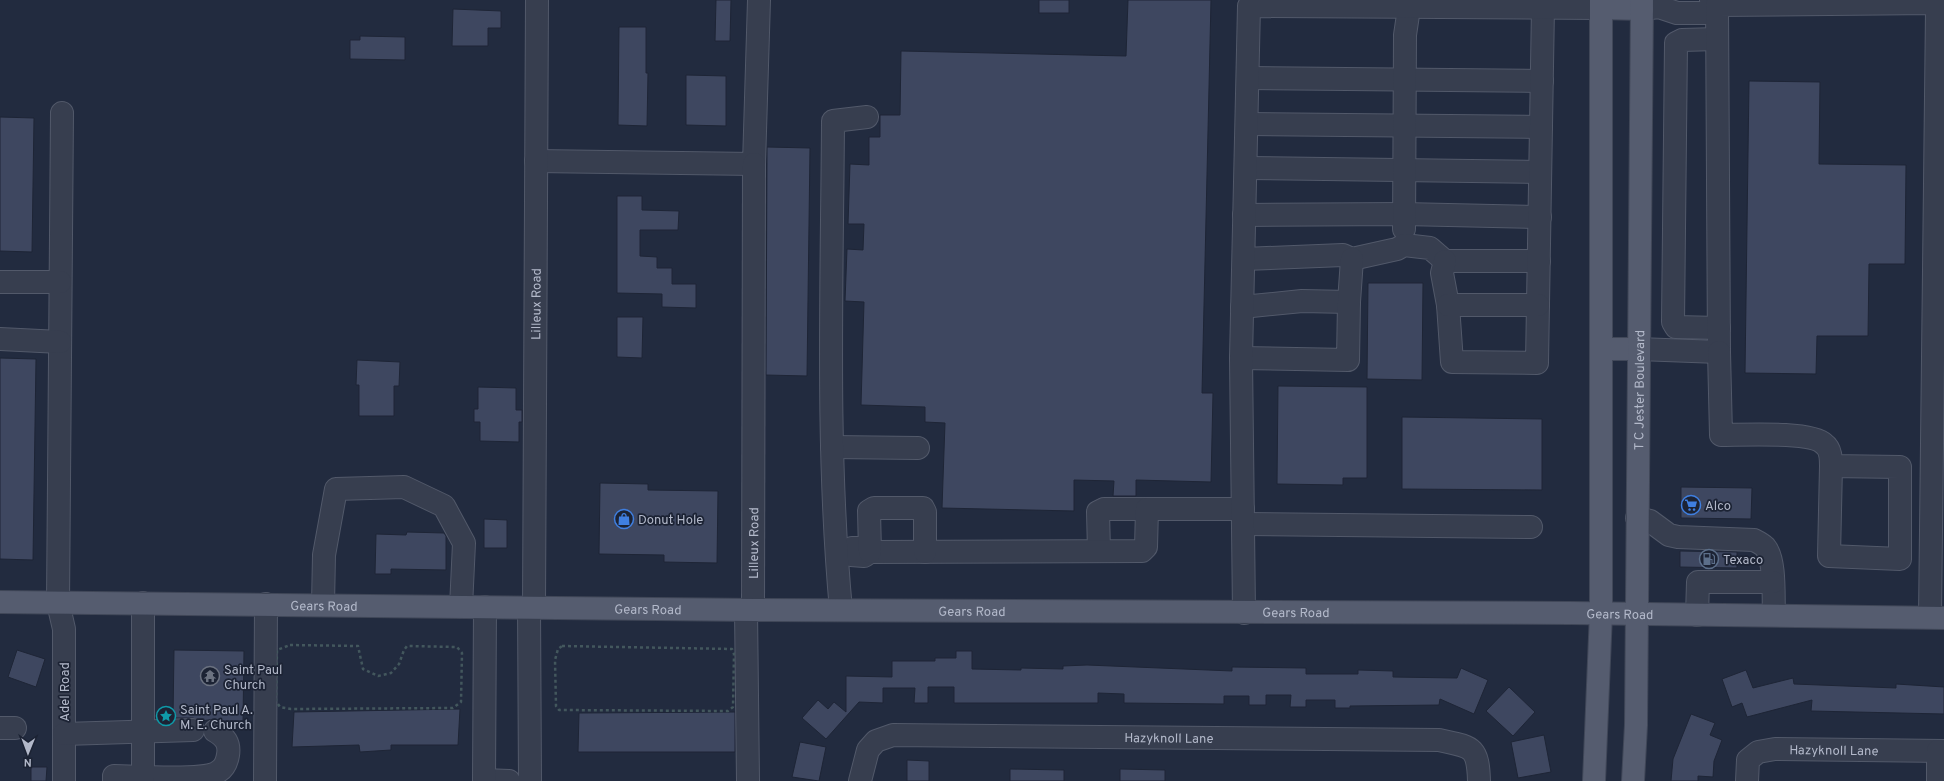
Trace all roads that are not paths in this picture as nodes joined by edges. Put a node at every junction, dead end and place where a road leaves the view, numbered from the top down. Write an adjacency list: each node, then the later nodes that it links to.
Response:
1 (537, 0): 17 (street, Lilleux Road)
2 (759, 0): 18 (street, Lilleux Road)
3 (1417, 3): 7 (street); 9 (street); 10 (street)
4 (1714, 3): 6 (street); 8 (street); 69 (street)
5 (1601, 4): 6 (main road); 7 (street); 39 (main road)
6 (1653, 4): 40 (main road, T C Jester Boulevard)
7 (1543, 7): 11 (street)
8 (1717, 39): 36 (street); 36 (street)
9 (1248, 78): 10 (street); 14 (street)
10 (1405, 79): 11 (street); 15 (street)
11 (1542, 81): 16 (street)
12 (62, 113): 31 (street, Adel Road)
13 (867, 117): 43 (street)
14 (1246, 124): 15 (street); 19 (street)
15 (1404, 125): 16 (street); 20 (street)
16 (1541, 127): 21 (street)
17 (536, 162): 18 (street); 61 (street, Lilleux Road)
18 (754, 164): 62 (street, Lilleux Road)
19 (1246, 168): 20 (street); 23 (street)
20 (1403, 170): 21 (street); 22 (street)
21 (1540, 172): 24 (street)
22 (1404, 214): 23 (street); 24 (street); 25 (street)
23 (1244, 215): 26 (street)
24 (1540, 217): 29 (street)
25 (1404, 245): 27 (street); 28 (street)
26 (1244, 259): 27 (street); 35 (street)
27 (1352, 259): 32 (street)
28 (1445, 261): 29 (street); 33 (street)
29 (1539, 261): 34 (street)
30 (0, 282): 31 (street)
31 (60, 282): 38 (street, Adel Road)
32 (1349, 302): 35 (street); 42 (street)
33 (1448, 305): 34 (street); 34 (street)
34 (1538, 305)
35 (1242, 307): 42 (street)
36 (1719, 328): 41 (street)
37 (0, 340): 38 (street)
38 (60, 342): 55 (street, Adel Road)
39 (1601, 349): 40 (main road); 65 (main road)
40 (1638, 349): 41 (street); 48 (main road, T C Jester Boulevard)
41 (1719, 352): 45 (street)
42 (1241, 358): 47 (street)
43 (832, 447): 44 (street); 50 (street)
44 (918, 448)
45 (1831, 466): 45 (street)
46 (1147, 509): 47 (street); 52 (street); 52 (street)
47 (1243, 516): 49 (street); 64 (street)
48 (1637, 518): 53 (street); 66 (main road, T C Jester Boulevard)
49 (1531, 527)
50 (851, 551): 51 (street); 51 (street); 63 (street)
51 (925, 552): 52 (street)
52 (1099, 552)
53 (1773, 582): 67 (street); 68 (street)
54 (0, 602): 55 (main road, Gears Road)
55 (58, 603): 56 (main road, Gears Road); 73 (street, Adel Road)
56 (143, 603): 57 (main road, Gears Road); 72 (street)
57 (266, 604): 58 (main road, Gears Road); 79 (street)
58 (323, 604): 59 (main road, Gears Road); 59 (street)
59 (461, 607): 60 (main road, Gears Road)
60 (485, 607): 61 (main road, Gears Road); 76 (street)
61 (532, 607): 62 (main road, Gears Road); 81 (street, Lilleux Road)
62 (749, 610): 63 (main road, Gears Road); 82 (street, Lilleux Road)
63 (841, 610): 64 (main road, Gears Road)
64 (1244, 613): 65 (main road, Gears Road)
65 (1600, 613): 66 (main road, Gears Road); 85 (main road)
66 (1637, 614): 67 (main road, Gears Road); 86 (main road, T C Jester Boulevard)
67 (1697, 615): 68 (main road, Gears Road)
68 (1774, 615): 69 (main road, Gears Road)
69 (1937, 618)
70 (193, 730): 72 (street)
71 (215, 731): 75 (street)
72 (143, 732): 73 (street); 75 (street)
73 (64, 734): 77 (street, Adel Road)
74 (1941, 751): 87 (street, Hazyknoll Lane); 88 (street)
75 (143, 777): 78 (street)
76 (484, 780): 80 (street)
77 (64, 781)
78 (114, 781)
79 (265, 781)
80 (509, 781)
81 (530, 781)
82 (748, 781)
83 (860, 781): 84 (street, Hazyknoll Lane)
84 (1479, 781)
85 (1594, 781)
86 (1633, 781)
87 (1747, 781)
88 (1938, 781)

